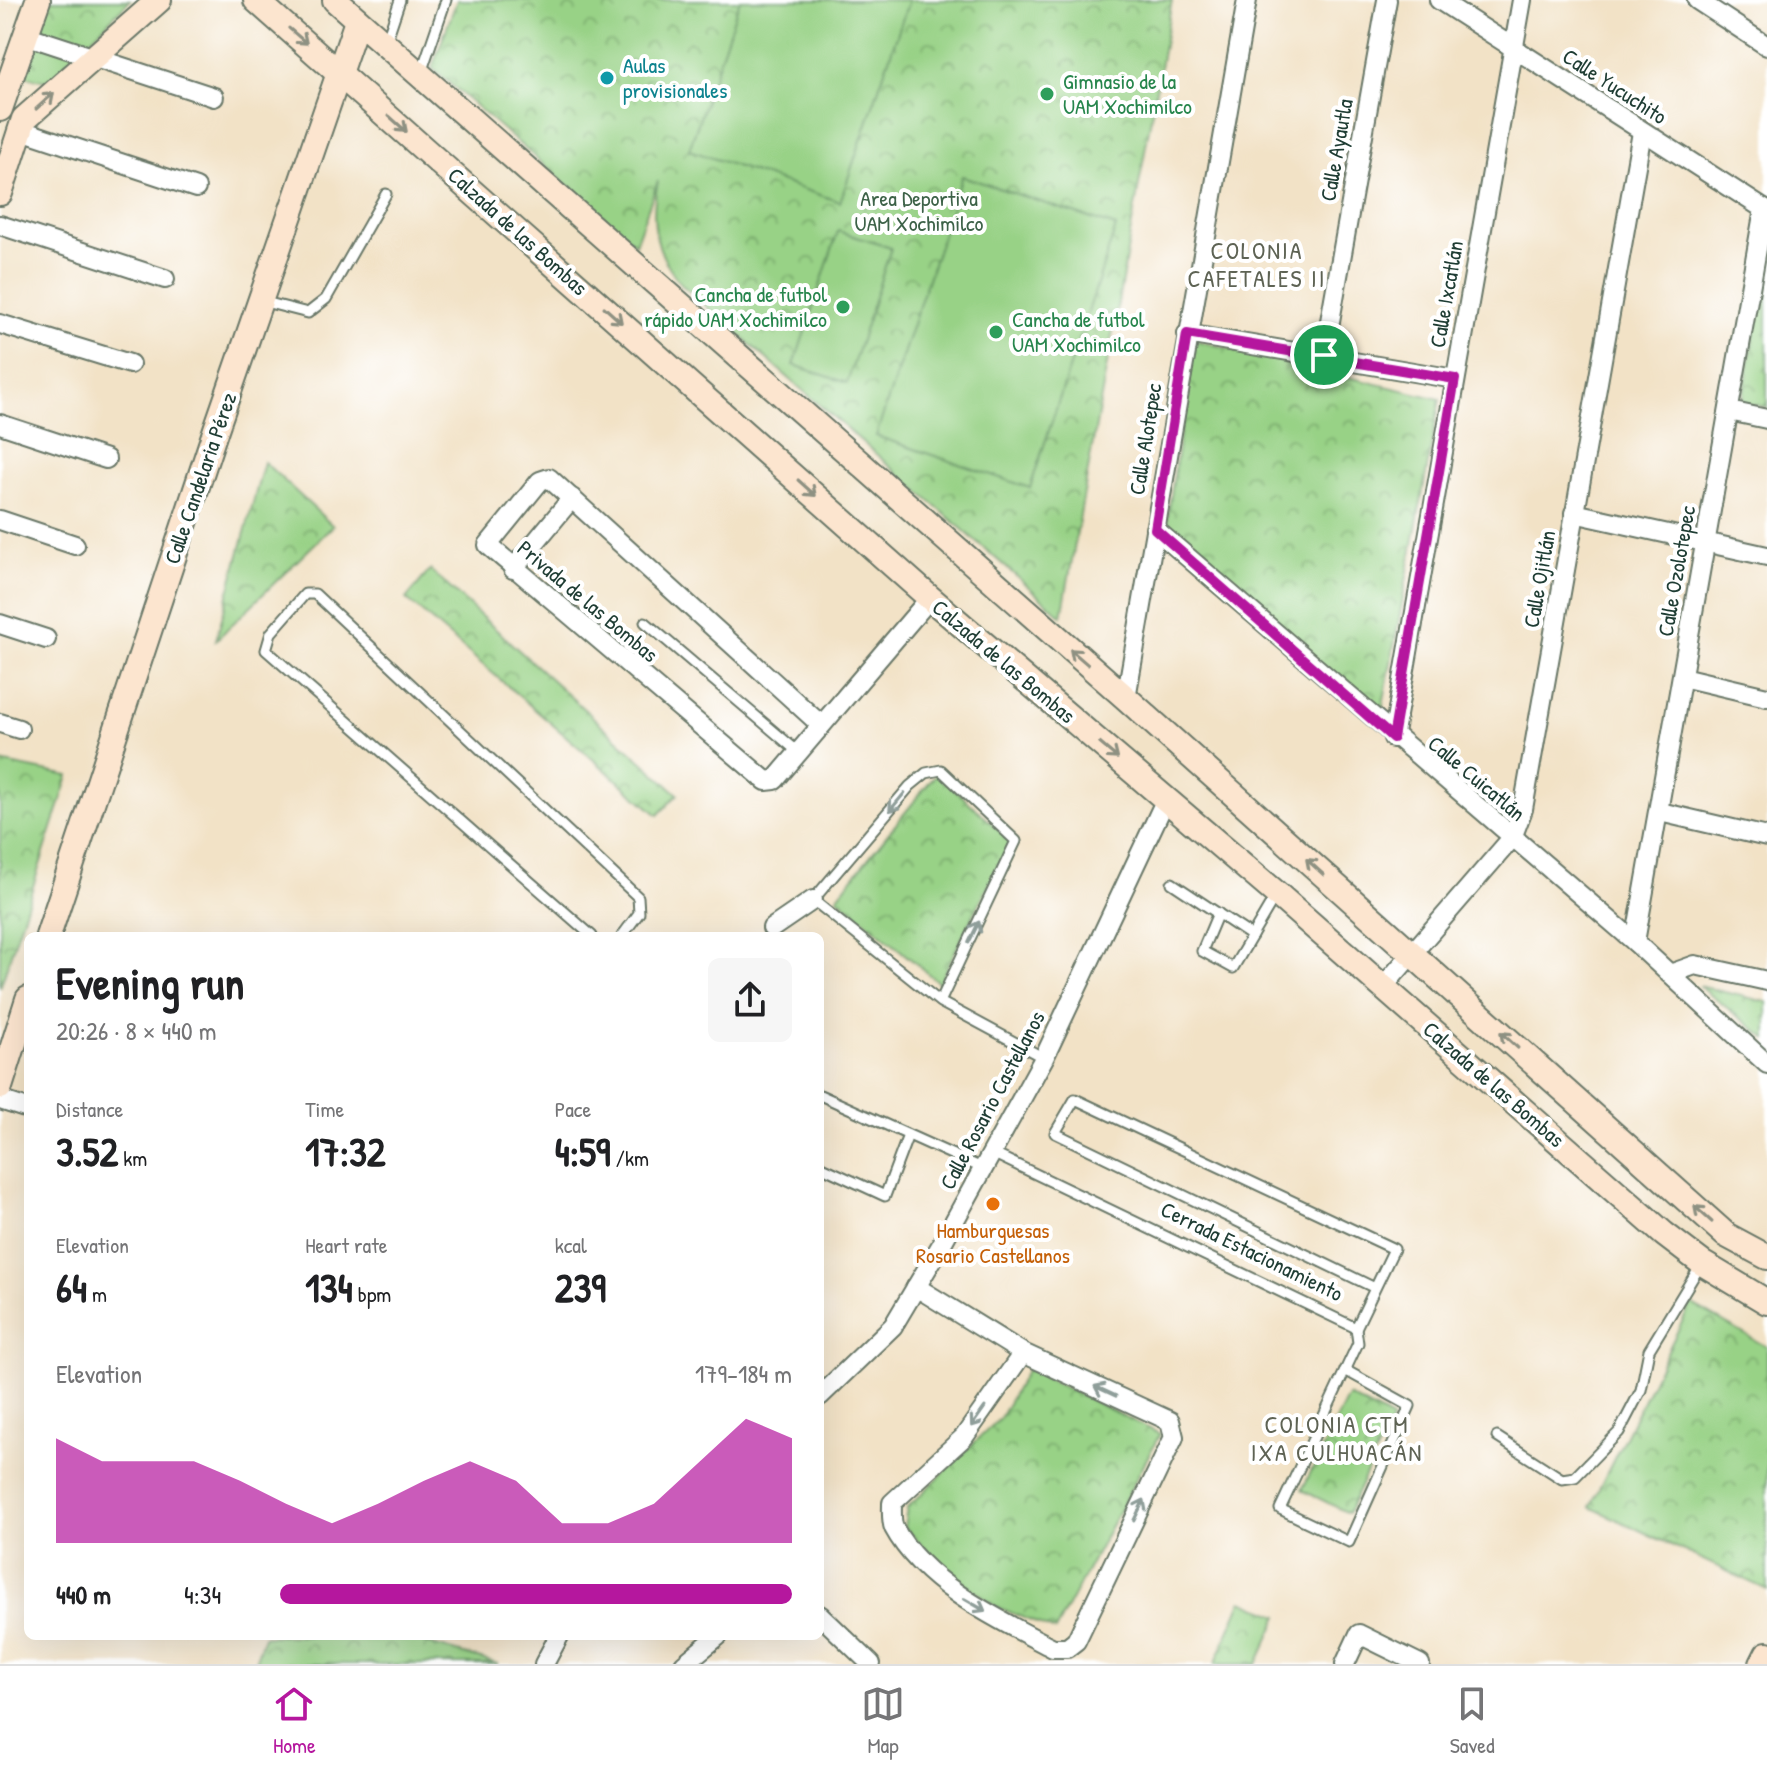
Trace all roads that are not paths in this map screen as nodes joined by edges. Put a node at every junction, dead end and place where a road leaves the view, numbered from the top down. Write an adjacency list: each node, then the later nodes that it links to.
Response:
1 (38, 0): 13 (main road)
2 (159, 0): 17 (main road)
3 (256, 0): 18 (main road, Calzada de las Bombas, one-way to 18)
4 (335, 0): 12 (main road, Calzada de las Bombas)
5 (400, 0): 14 (lane)
6 (446, 0): 19 (lane)
7 (1247, 0): 32 (street, Calle Alotepec)
8 (1387, 0): 33 (street, Calle Ayautla)
9 (1439, 0): 16 (street, Calle Yucuchito)
10 (1522, 0): 16 (street, Calle Ixcatlán)
11 (1697, 0): 15 (street)
12 (357, 21): 14 (main road, Calzada de las Bombas); 18 (main road, Calle Candelaria Pérez)
13 (25, 35): 17 (street); 21 (main road)
14 (385, 45): 19 (main road, Calzada de las Bombas)
15 (1767, 46)
16 (1513, 49): 23 (street, Calle Yucuchito); 35 (street, Calle Ixcatlán)
17 (93, 59): 20 (street); 22 (main road, one-way to 17)
18 (339, 72): 30 (main road, Calle Candelaria Pérez); 48 (main road, Calzada de las Bombas, one-way to 48)
19 (420, 77): 54 (main road, Calzada de las Bombas, one-way to 19)
20 (214, 97)
21 (0, 109)
22 (21, 130): 24 (street); 25 (main road)
23 (1642, 132): 27 (street, Calle Yucuchito); 41 (street, Calle Ojitlán)
24 (196, 188)
25 (0, 193)
26 (386, 194): 30 (lane)
27 (1766, 210): 36 (street, Calle Ozolotepec)
28 (0, 225): 29 (street)
29 (165, 279)
30 (261, 301): 69 (main road, Calle Candelaria Pérez)
31 (0, 324): 34 (street)
32 (1187, 334): 33 (street); 43 (street, Calle Alotepec)
33 (1324, 355): 35 (street)
34 (130, 364)
35 (1455, 379): 58 (street, Calle Ixcatlán)
36 (1729, 411): 37 (street); 44 (street, Calle Ozolotepec)
37 (1767, 419)
38 (0, 424): 39 (street)
39 (106, 459)
40 (572, 498): 47 (street); 47 (street, Privada de las Bombas); 56 (street, Privada de las Bombas)
41 (1574, 513): 44 (street); 63 (street, Calle Ojitlán)
42 (0, 520): 45 (street)
43 (1155, 529): 54 (street, Calle Alotepec); 58 (street, Calle Cuicatlán)
44 (1706, 542): 46 (street); 52 (street, Calle Ozolotepec)
45 (75, 545)
46 (1767, 556)
47 (513, 569): 59 (street, Privada de las Bombas)
48 (930, 598): 56 (street, Privada de las Bombas); 60 (main road, Calzada de las Bombas, one-way to 60)
49 (645, 622): 59 (lane)
50 (0, 624): 51 (street)
51 (46, 639)
52 (1682, 677): 53 (street); 61 (street, Calle Ozolotepec)
53 (1767, 697)
54 (1126, 698): 74 (main road, Calzada de las Bombas, one-way to 54)
55 (0, 723): 57 (street)
56 (821, 725): 59 (street, Privada de las Bombas)
57 (19, 729)
58 (1393, 738): 63 (street, Calle Cuicatlán)
59 (798, 752)
60 (1166, 799): 65 (main road, Calzada de las Bombas); 80 (street, Calle Rosario Castellanos)
61 (1660, 812): 62 (street); 73 (street, Calle Ozolotepec)
62 (1767, 837)
63 (1512, 838): 73 (street, Calle Cuicatlán); 74 (street, Calle Ojitlán)
64 (1172, 883): 67 (lane)
65 (1277, 894): 72 (lane); 77 (main road, Calzada de las Bombas)
66 (813, 900): 68 (street); 78 (lane); 78 (lane, one-way to 66)
67 (1218, 913): 72 (lane); 72 (lane)
68 (772, 928)
69 (49, 932)
70 (587, 932): 71 (lane)
71 (625, 932)
72 (1252, 936)
73 (1635, 942): 75 (street, Calle Cuicatlán)
74 (1413, 953): 77 (street, Calle Ojitlán); 89 (main road, Calzada de las Bombas, one-way to 74)
75 (1670, 974): 76 (street); 81 (street, Calle Cuicatlán)
76 (1767, 981)
77 (1383, 987): 90 (main road, Calzada de las Bombas)
78 (940, 1002): 80 (lane)
79 (24, 1012): 82 (main road)
80 (1044, 1058): 87 (street, Calle Rosario Castellanos)
81 (1767, 1064)
82 (0, 1087)
83 (824, 1097): 86 (lane, Cerrada Estacionamiento)
84 (0, 1100): 85 (street)
85 (24, 1108)
86 (908, 1135): 87 (lane, Cerrada Estacionamiento); 88 (lane)
87 (986, 1160): 91 (street, Calle Rosario Castellanos); 94 (lane, Cerrada Estacionamiento)
88 (824, 1168)
89 (1767, 1257)
90 (1702, 1263): 93 (main road, Calzada de las Bombas); 98 (lane)
91 (916, 1287): 95 (street); 97 (street, Calle Rosario Castellanos)
92 (1375, 1288): 92 (lane, Cerrada Estacionamiento); 94 (lane, Cerrada Estacionamiento)
93 (1767, 1302)
94 (1356, 1328): 96 (lane)
95 (1023, 1353): 95 (street, one-way to 95)
96 (1345, 1370): 96 (lane)
97 (824, 1392)
98 (1497, 1437)
99 (824, 1619): 105 (street)
100 (557, 1640): 104 (street)
101 (714, 1640): 103 (street)
102 (1767, 1654): 108 (main road)
103 (696, 1660)
104 (544, 1664)
105 (871, 1664)
106 (1345, 1664): 107 (street)
107 (1420, 1664)
108 (1762, 1664)

